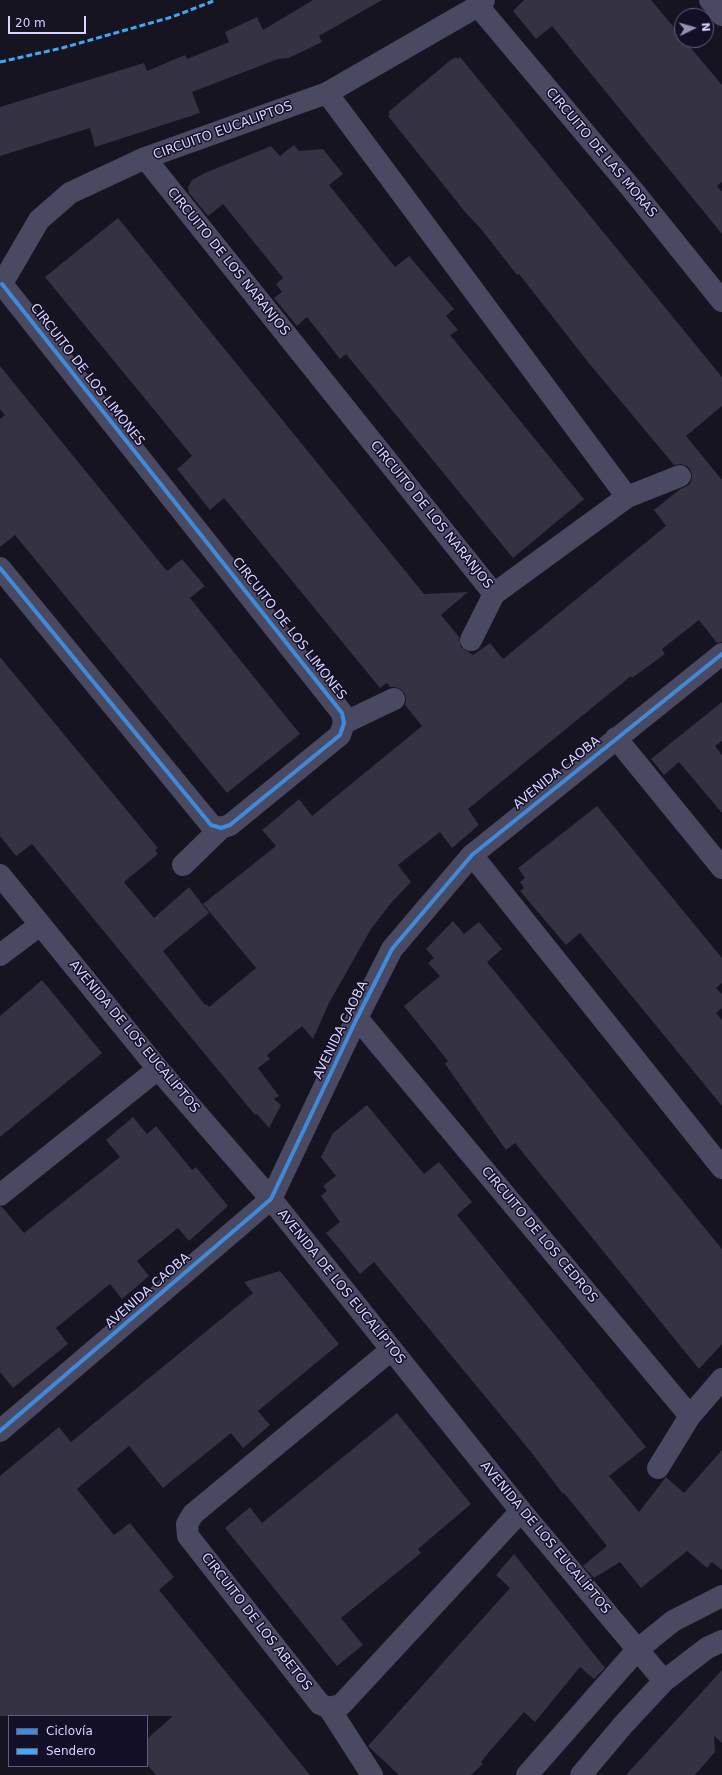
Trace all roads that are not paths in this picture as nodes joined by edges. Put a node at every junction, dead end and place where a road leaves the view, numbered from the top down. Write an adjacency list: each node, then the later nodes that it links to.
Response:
1 (710, 0): 3 (street)
2 (481, 3): 4 (street, CIRCUITO EUCALIPTOS); 7 (street, CIRCUITO DE LAS MORAS)
3 (722, 15)
4 (327, 93): 5 (street, CIRCUITO EUCALIPTOS); 9 (street)
5 (145, 158): 6 (street, CIRCUITO EUCALIPTOS); 11 (street, CIRCUITO DE LOS NARANJOS)
6 (1, 286): 15 (street, CIRCUITO DE LOS LIMONES)
7 (722, 301)
8 (680, 476): 9 (street, CIRCUITO DE LOS NARANJOS)
9 (628, 497): 11 (street, CIRCUITO DE LOS NARANJOS)
10 (0, 568): 17 (street)
11 (494, 594): 12 (street)
12 (471, 640)
13 (722, 654): 16 (street, AVENIDA CAOBA)
14 (394, 699): 15 (street)
15 (344, 723): 17 (street)
16 (616, 738): 18 (street, AVENIDA CAOBA); 20 (street)
17 (221, 828): 19 (street)
18 (472, 855): 24 (street, AVENIDA CAOBA); 26 (street)
19 (183, 865)
20 (722, 868)
21 (0, 876): 22 (street, AVENIDA DE LOS EUCALÍPTOS)
22 (40, 925): 23 (street); 25 (street, AVENIDA DE LOS EUCALÍPTOS)
23 (0, 955)
24 (357, 1018): 28 (street, AVENIDA CAOBA); 31 (street, CIRCUITO DE LOS CEDROS)
25 (158, 1068): 27 (street); 28 (street, AVENIDA DE LOS EUCALÍPTOS)
26 (722, 1168)
27 (0, 1195)
28 (271, 1199): 29 (street, AVENIDA DE LOS EUCALÍPTOS); 32 (street, AVENIDA CAOBA)
29 (391, 1350): 34 (street, AVENIDA DE LOS EUCALÍPTOS); 39 (street, CIRCUITO DE LOS ABETOS)
30 (722, 1379): 31 (street)
31 (690, 1416): 33 (street)
32 (0, 1431)
33 (658, 1468)
34 (521, 1511): 37 (street, AVENIDA DE LOS EUCALÍPTOS); 39 (street)
35 (722, 1596): 37 (street)
36 (722, 1641): 38 (street)
37 (637, 1650): 38 (street, AVENIDA DE LOS EUCALÍPTOS); 41 (street)
38 (664, 1681): 42 (street)
39 (329, 1708): 40 (street, CIRCUITO DE LOS ABETOS)
40 (372, 1775)
41 (528, 1775)
42 (581, 1775)

